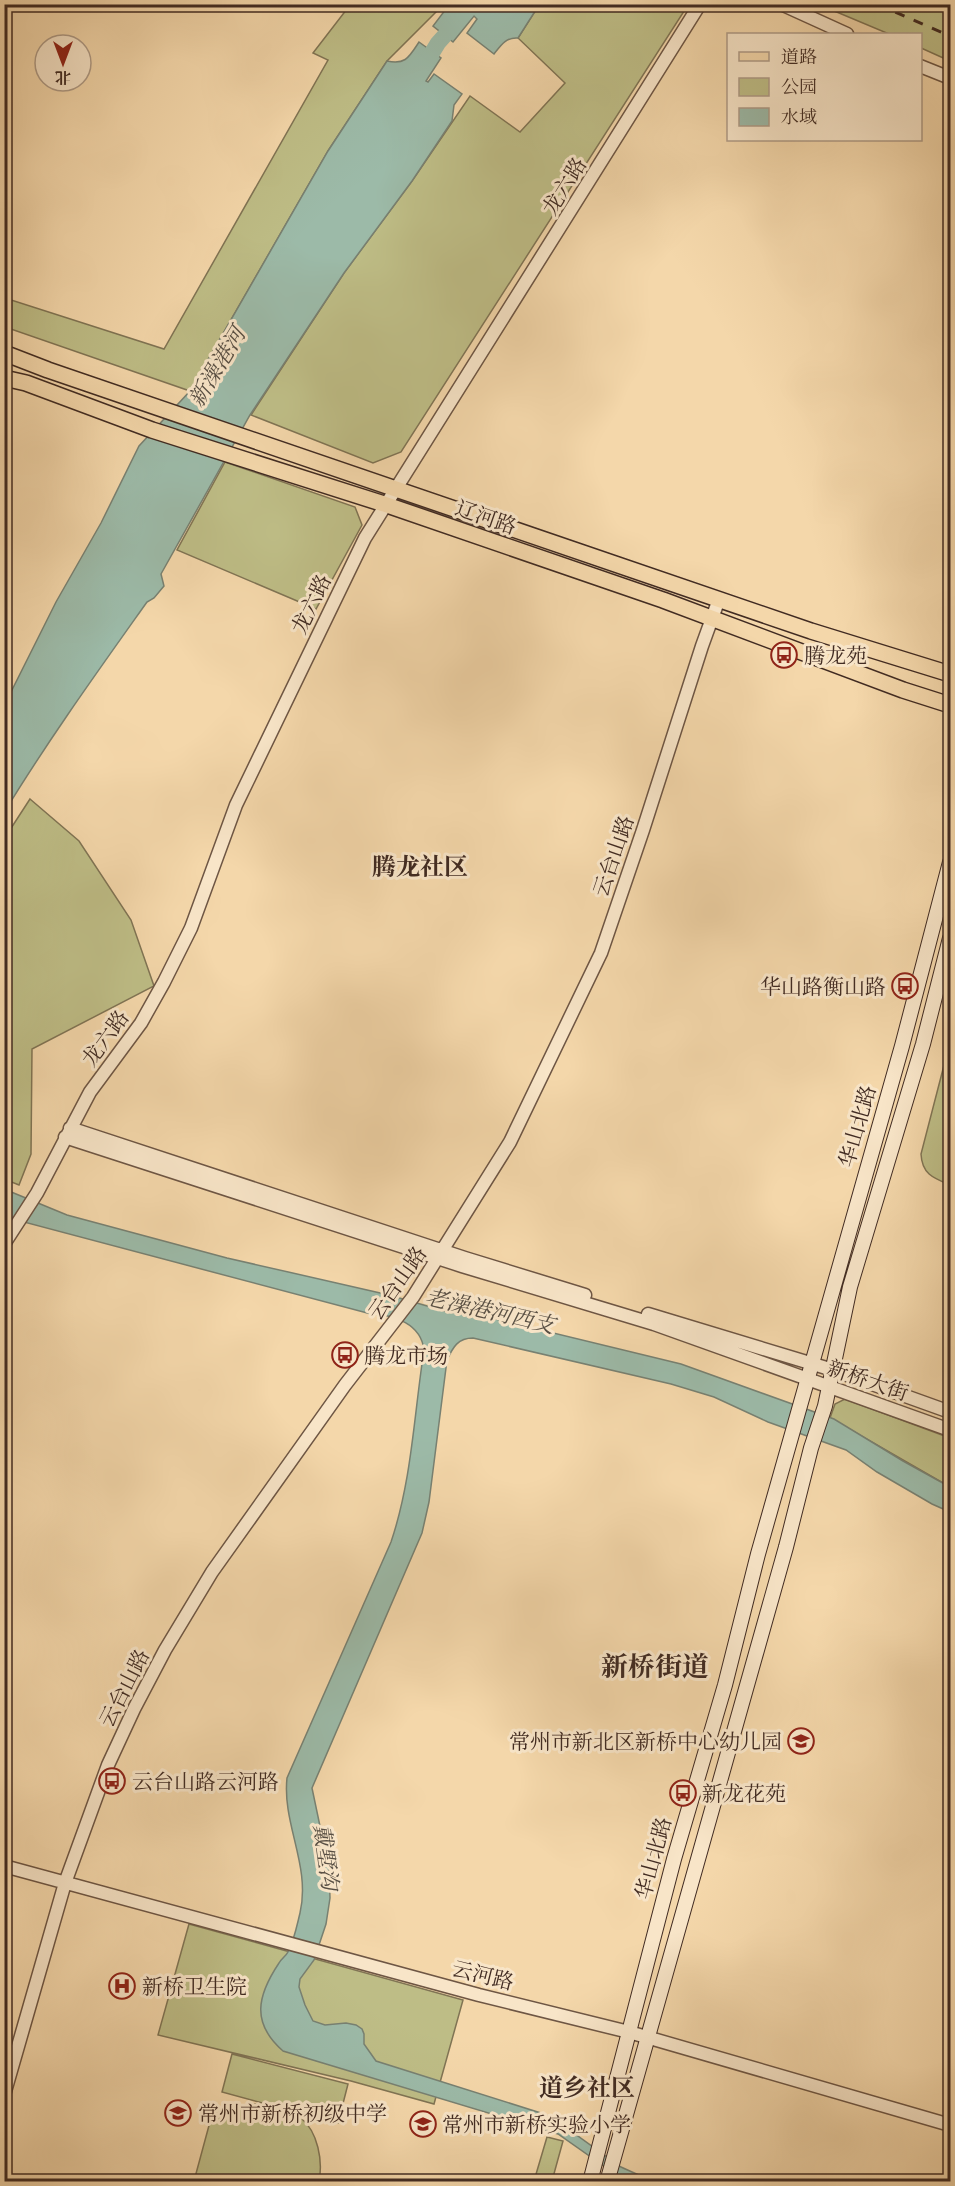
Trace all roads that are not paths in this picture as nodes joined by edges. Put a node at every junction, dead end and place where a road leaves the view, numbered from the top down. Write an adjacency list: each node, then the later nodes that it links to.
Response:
1 (700, 4): 8 (street, 龙六路)
2 (781, 4): 3 (street)
3 (846, 33)
4 (922, 66): 5 (street)
5 (951, 78)
6 (4, 353): 8 (main road, 辽河路)
7 (4, 378): 9 (main road, 辽河路)
8 (395, 489): 9 (street, 龙六路); 10 (main road, 辽河路)
9 (384, 504): 11 (main road, 辽河路); 16 (street, 龙六路)
10 (719, 599): 11 (street, 云台山路); 12 (main road, 辽河路)
11 (712, 618): 13 (main road, 辽河路); 18 (street, 云台山路)
12 (951, 674)
13 (951, 705)
14 (951, 862): 19 (main road, 华山北路)
15 (951, 938): 20 (main road, 华山北路)
16 (67, 1132): 17 (street, 龙六路); 18 (street)
17 (4, 1244)
18 (440, 1255): 19 (street, 新桥大街); 21 (street, 新桥大街); 26 (street, 云台山路)
19 (810, 1364): 20 (street, 新桥大街); 21 (main road, 华山北路)
20 (833, 1370): 22 (main road, 华山北路); 23 (street, 新桥大街)
21 (807, 1380): 22 (street, 新桥大街); 27 (main road, 华山北路)
22 (829, 1387): 24 (street, 新桥大街); 28 (main road, 华山北路)
23 (951, 1412)
24 (951, 1430)
25 (4, 1866): 26 (street, 云河路)
26 (65, 1883): 27 (street, 云河路); 29 (street, 云台山路)
27 (629, 2032): 28 (street, 云河路); 31 (main road, 华山北路)
28 (647, 2037): 30 (street, 云河路); 32 (main road, 华山北路)
29 (4, 2095)
30 (951, 2125)
31 (591, 2178)
32 (607, 2181)

